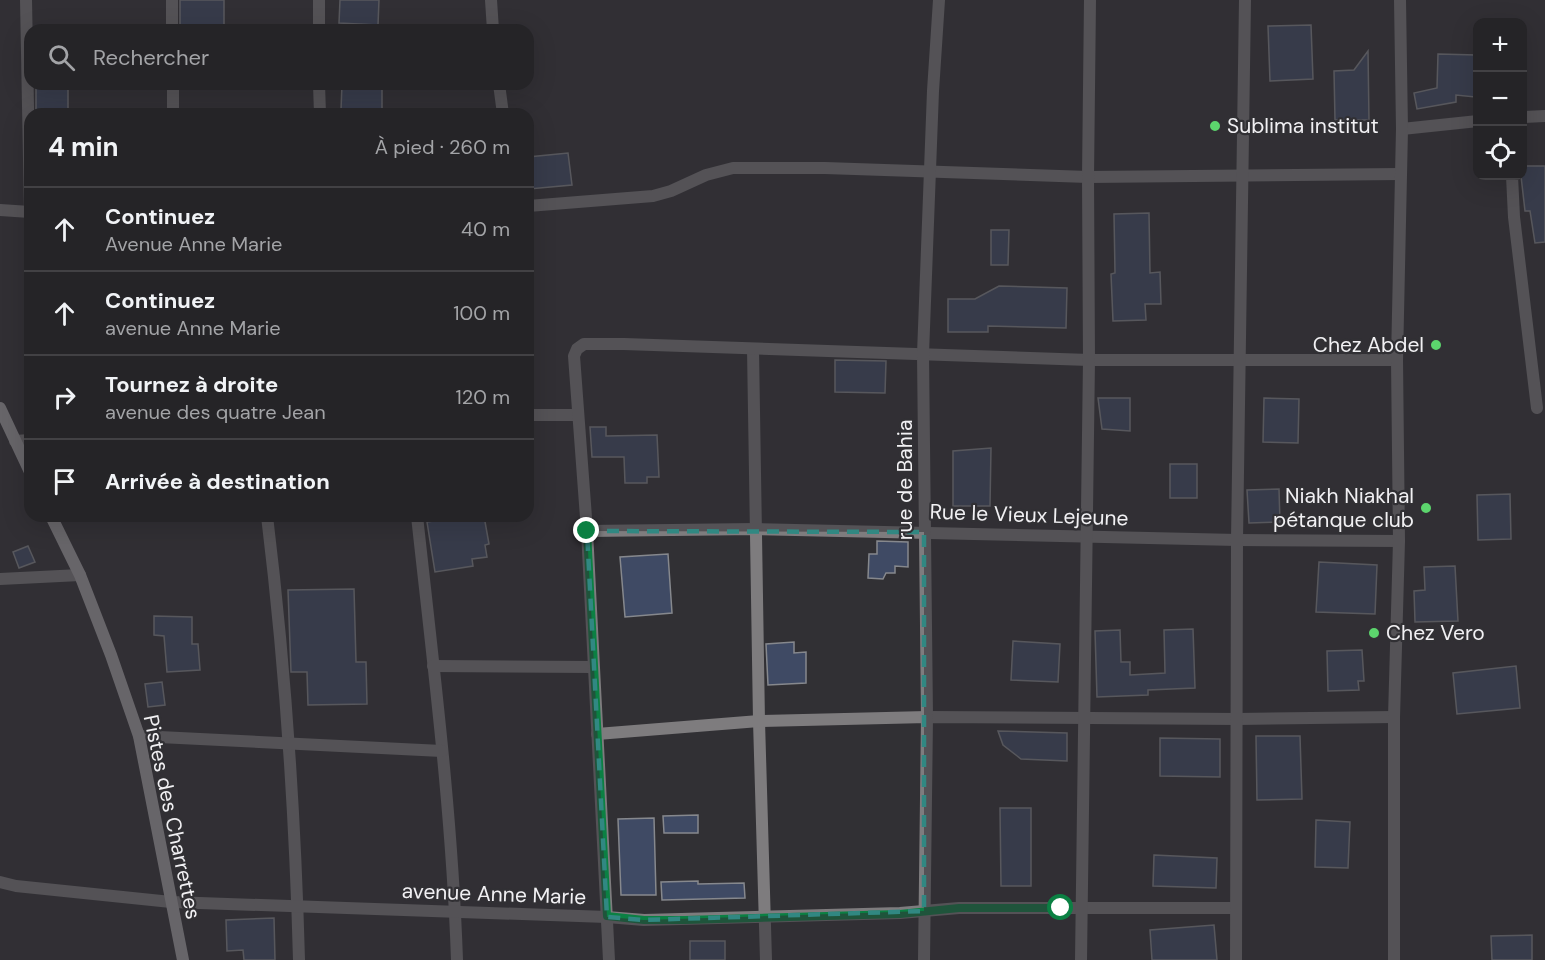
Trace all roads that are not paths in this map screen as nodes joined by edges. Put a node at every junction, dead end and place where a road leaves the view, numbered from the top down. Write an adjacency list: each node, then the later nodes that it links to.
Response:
1 (26, 0): 9 (street)
2 (172, 0): 10 (street)
3 (319, 0): 11 (street)
4 (492, 0): 12 (street)
5 (939, 0): 25 (street, rue de Bahia)
6 (1090, 0): 27 (street)
7 (1245, 0): 28 (street)
8 (1400, 0): 24 (street)
9 (26, 24)
10 (172, 24)
11 (319, 24)
12 (493, 24)
13 (28, 90): 17 (street)
14 (173, 90): 18 (street)
15 (319, 90): 19 (street)
16 (500, 90): 20 (street)
17 (28, 108)
18 (173, 108)
19 (320, 108)
20 (501, 108)
21 (1545, 116): 22 (street)
22 (1527, 117)
23 (1473, 122): 24 (street)
24 (1402, 129): 26 (street)
25 (930, 172): 27 (street); 30 (street); 34 (street, rue de Bahia)
26 (1400, 174): 28 (street); 36 (street)
27 (1088, 177): 28 (street); 35 (street)
28 (1244, 177): 37 (street)
29 (1512, 180): 39 (street)
30 (534, 206)
31 (0, 210): 32 (street)
32 (24, 212)
33 (753, 349): 34 (street); 41 (street); 48 (street)
34 (923, 354): 35 (street); 50 (street, rue de Bahia)
35 (1089, 360): 37 (street); 51 (street)
36 (1397, 360): 37 (street); 53 (street)
37 (1239, 361): 52 (street)
38 (0, 408): 43 (main road)
39 (1537, 408)
40 (534, 415): 41 (street)
41 (577, 415): 49 (street)
42 (24, 440): 43 (street)
43 (15, 441): 44 (main road)
44 (24, 460)
45 (54, 522): 54 (main road, Pistes des Charrettes)
46 (268, 522): 65 (street)
47 (418, 522): 56 (street)
48 (756, 530): 49 (street, Rue le Vieux Lejeune); 50 (street, Rue le Vieux Lejeune); 62 (street)
49 (587, 531): 57 (street)
50 (924, 532): 51 (street, Rue le Vieux Lejeune); 58 (street, rue de Bahia)
51 (1085, 537): 52 (street, Rue le Vieux Lejeune); 60 (street)
52 (1237, 540): 53 (street, Rue le Vieux Lejeune); 61 (street)
53 (1399, 541): 59 (street)
54 (80, 575): 55 (street); 64 (main road, Pistes des Charrettes)
55 (0, 579)
56 (433, 666): 57 (street); 66 (street)
57 (593, 667): 63 (street)
58 (927, 717): 60 (street); 62 (street); 72 (street, rue de Bahia)
59 (1394, 717): 61 (street); 84 (street)
60 (1083, 718): 61 (street); 70 (street)
61 (1238, 719): 71 (street)
62 (759, 721): 63 (street); 75 (street)
63 (597, 734): 74 (street)
64 (139, 736): 65 (street); 68 (main road, Pistes des Charrettes)
65 (289, 744): 66 (street); 69 (street)
66 (441, 751): 73 (street)
67 (0, 882): 68 (street, avenue Anne Marie)
68 (171, 902): 69 (street, avenue Anne Marie); 76 (main road, Pistes des Charrettes)
69 (298, 905): 73 (street, avenue Anne Marie); 77 (street)
70 (1082, 908): 71 (street); 72 (street); 82 (street)
71 (1236, 908): 83 (street)
72 (924, 911): 75 (street, avenue Anne Marie); 81 (street, rue de Bahia)
73 (456, 913): 74 (street, avenue Anne Marie); 78 (street)
74 (607, 916): 75 (street, avenue Anne Marie); 79 (street)
75 (766, 918): 80 (street)
76 (183, 960)
77 (299, 960)
78 (458, 960)
79 (609, 960)
80 (766, 960)
81 (924, 960)
82 (1081, 960)
83 (1236, 960)
84 (1394, 960)

